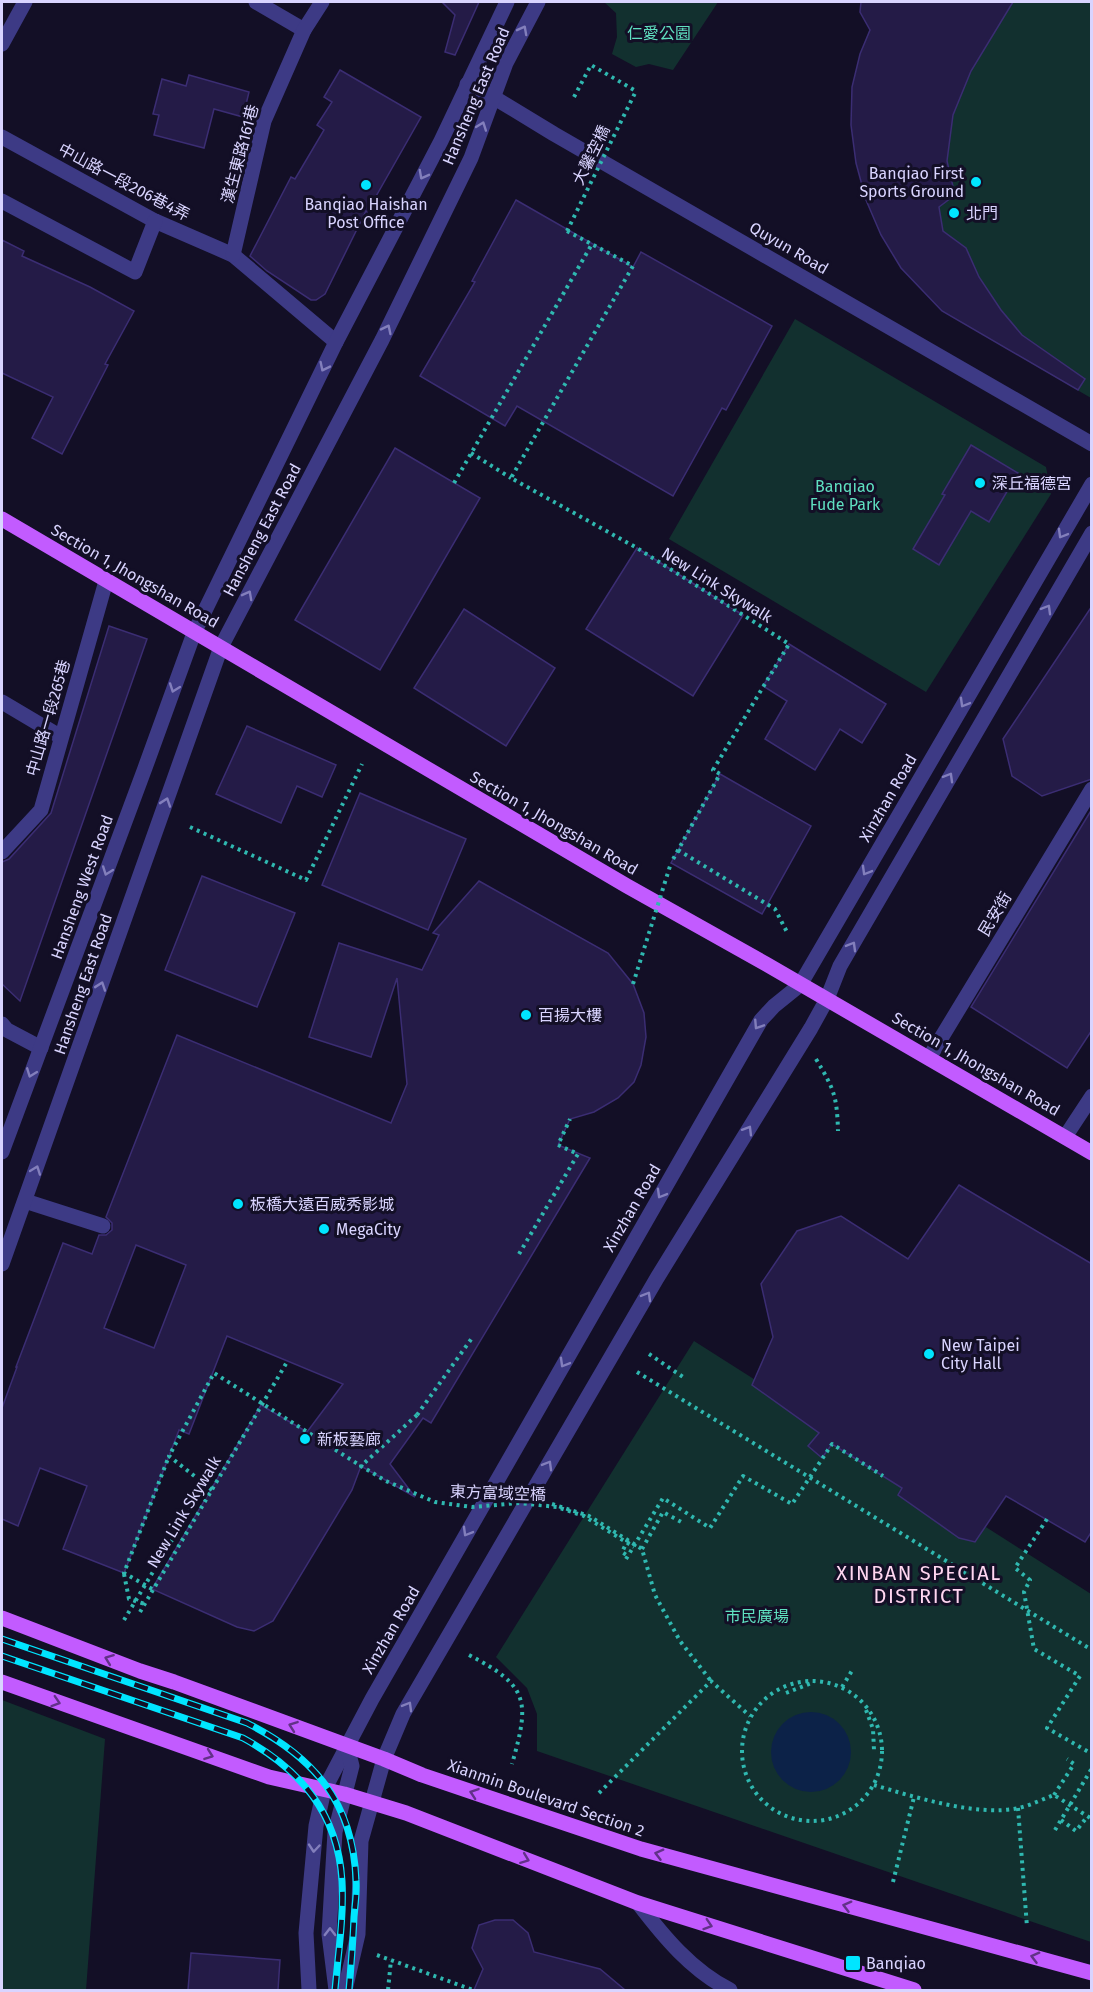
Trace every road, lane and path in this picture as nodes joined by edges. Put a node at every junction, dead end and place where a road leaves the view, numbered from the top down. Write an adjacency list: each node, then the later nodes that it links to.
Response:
1 (25, 2): 7 (street)
2 (256, 2): 6 (street)
3 (322, 2): 6 (street, 漢生東路161巷)
4 (507, 2): 8 (street, Hansheng East Road)
5 (538, 2): 9 (street, Hansheng East Road, one-way to 5)
6 (304, 30): 15 (street, 漢生東路161巷)
7 (2, 44)
8 (467, 84): 9 (street, Quyun Road); 16 (street, Hansheng East Road, one-way to 16)
9 (493, 97): 17 (street, Quyun Road); 26 (street, Hansheng East Road, one-way to 9)
10 (574, 97): 14 (path, 大馨空橋, bridge)
11 (2, 137): 13 (street, 中山路一段206巷4弄)
12 (2, 201): 13 (street)
13 (155, 221): 15 (street, 中山路一段206巷4弄)
14 (592, 244): 18 (path); 19 (path)
15 (232, 255): 16 (street, 中山路一段206巷4弄)
16 (336, 342): 25 (street, Hansheng East Road, one-way to 25)
17 (1092, 444)
18 (471, 453): 19 (path); 20 (path)
19 (511, 478): 32 (path, New Link Skywalk)
20 (454, 483)
21 (1092, 484): 36 (street, Xinzhan Road, one-way to 36)
22 (2, 519): 24 (main road, Section 1, Jhongshan Road)
23 (1092, 532): 37 (street, one-way to 23)
24 (106, 581): 25 (main road, Section 1, Jhongshan Road); 28 (street, 中山路一段265巷)
25 (194, 633): 26 (main road, Section 1, Jhongshan Road); 39 (street, Hansheng West Road, one-way to 39)
26 (221, 647): 36 (main road, Section 1, Jhongshan Road); 49 (street, Hansheng East Road, one-way to 26)
27 (2, 702): 28 (street)
28 (61, 737): 33 (street, 中山路一段265巷)
29 (362, 764): 31 (path)
30 (1092, 789): 40 (street, 民安街)
31 (190, 827)
32 (678, 850): 34 (path); 35 (path, New Link Skywalk, bridge)
33 (2, 852)
34 (788, 934)
35 (633, 984)
36 (800, 985): 37 (main road, Section 1, Jhongshan Road); 89 (street, Xinzhan Road, one-way to 89)
37 (827, 999): 40 (main road, Section 1, Jhongshan Road); 92 (street, one-way to 37)
38 (2, 1024): 39 (street)
39 (41, 1048): 44 (street, Hansheng West Road, one-way to 44)
40 (929, 1058): 46 (main road, Section 1, Jhongshan Road)
41 (816, 1059): 45 (path)
42 (1092, 1096): 46 (street)
43 (570, 1119): 51 (path)
44 (7, 1123): 47 (street, Hansheng West Road)
45 (838, 1131)
46 (1065, 1137): 48 (main road, Section 1, Jhongshan Road)
47 (2, 1152)
48 (1092, 1153)
49 (25, 1201): 50 (street); 52 (street, Hansheng East Road)
50 (103, 1226)
51 (519, 1254)
52 (2, 1264)
53 (472, 1338): 61 (path, bridge)
54 (649, 1354): 58 (path)
55 (287, 1362): 59 (path, New Link Skywalk)
56 (214, 1372): 59 (path, 東方富域空橋); 60 (path, New Link Skywalk)
57 (637, 1372): 79 (path)
58 (686, 1379)
59 (261, 1405): 61 (path, 東方富域空橋); 64 (path, New Link Skywalk)
60 (169, 1456): 64 (path); 73 (path, New Link Skywalk, bridge)
61 (361, 1467): 71 (path, 東方富域空橋, bridge)
62 (882, 1476): 71 (path, bridge)
63 (196, 1488): 65 (path)
64 (212, 1490): 66 (path, New Link Skywalk)
65 (201, 1492): 66 (path); 78 (path)
66 (207, 1497): 74 (path, New Link Skywalk)
67 (552, 1504): 70 (path)
68 (1047, 1519): 91 (path, bridge)
69 (683, 1523): 72 (path)
70 (628, 1540): 71 (path, bridge); 72 (path)
71 (634, 1546)
72 (642, 1549): 82 (path)
73 (124, 1573): 74 (path, New Link Skywalk, bridge); 75 (path, bridge)
74 (152, 1589): 75 (path, bridge)
75 (145, 1604): 76 (path)
76 (140, 1612)
77 (2, 1618): 89 (main road, Xianmin Boulevard Section 2, one-way to 77)
78 (124, 1620)
79 (1092, 1650)
80 (469, 1655): 94 (path)
81 (853, 1670): 85 (path)
82 (711, 1681): 88 (path); 98 (path)
83 (820, 1681): 85 (path); 86 (path); 88 (path)
84 (2, 1682): 97 (main road, one-way to 97)
85 (842, 1687): 87 (path)
86 (786, 1693)
87 (861, 1700): 90 (path); 96 (path)
88 (750, 1716): 96 (path)
89 (347, 1747): 92 (main road, Xianmin Boulevard Section 2); 97 (street, Xinzhan Road); 99 (street)
90 (874, 1750)
91 (1092, 1754)
92 (384, 1759): 102 (street); 112 (main road, Xianmin Boulevard Section 2, one-way to 92)
93 (1067, 1759): 100 (path)
94 (512, 1764)
95 (1092, 1768): 105 (path, bridge)
96 (874, 1785): 101 (path)
97 (324, 1790): 99 (main road); 113 (street, Xinzhan Road, one-way to 113)
98 (598, 1793)
99 (344, 1794): 102 (main road); 114 (street, one-way to 99)
100 (1054, 1795): 103 (path); 104 (path)
101 (914, 1797): 103 (path); 107 (path)
102 (372, 1802): 108 (main road, one-way to 108); 115 (street)
103 (1018, 1808): 109 (path)
104 (1089, 1818): 105 (path)
105 (1061, 1820): 106 (path, bridge)
106 (1055, 1830)
107 (893, 1882)
108 (638, 1903): 118 (street); 119 (main road, one-way to 119)
109 (1027, 1927)
110 (377, 1955): 111 (path)
111 (391, 1960): 116 (path); 117 (path)
112 (1092, 1972)
113 (309, 1990)
114 (336, 1990)
115 (345, 1990)
116 (388, 1990)
117 (473, 1990)
118 (730, 1990)
119 (914, 1990)

